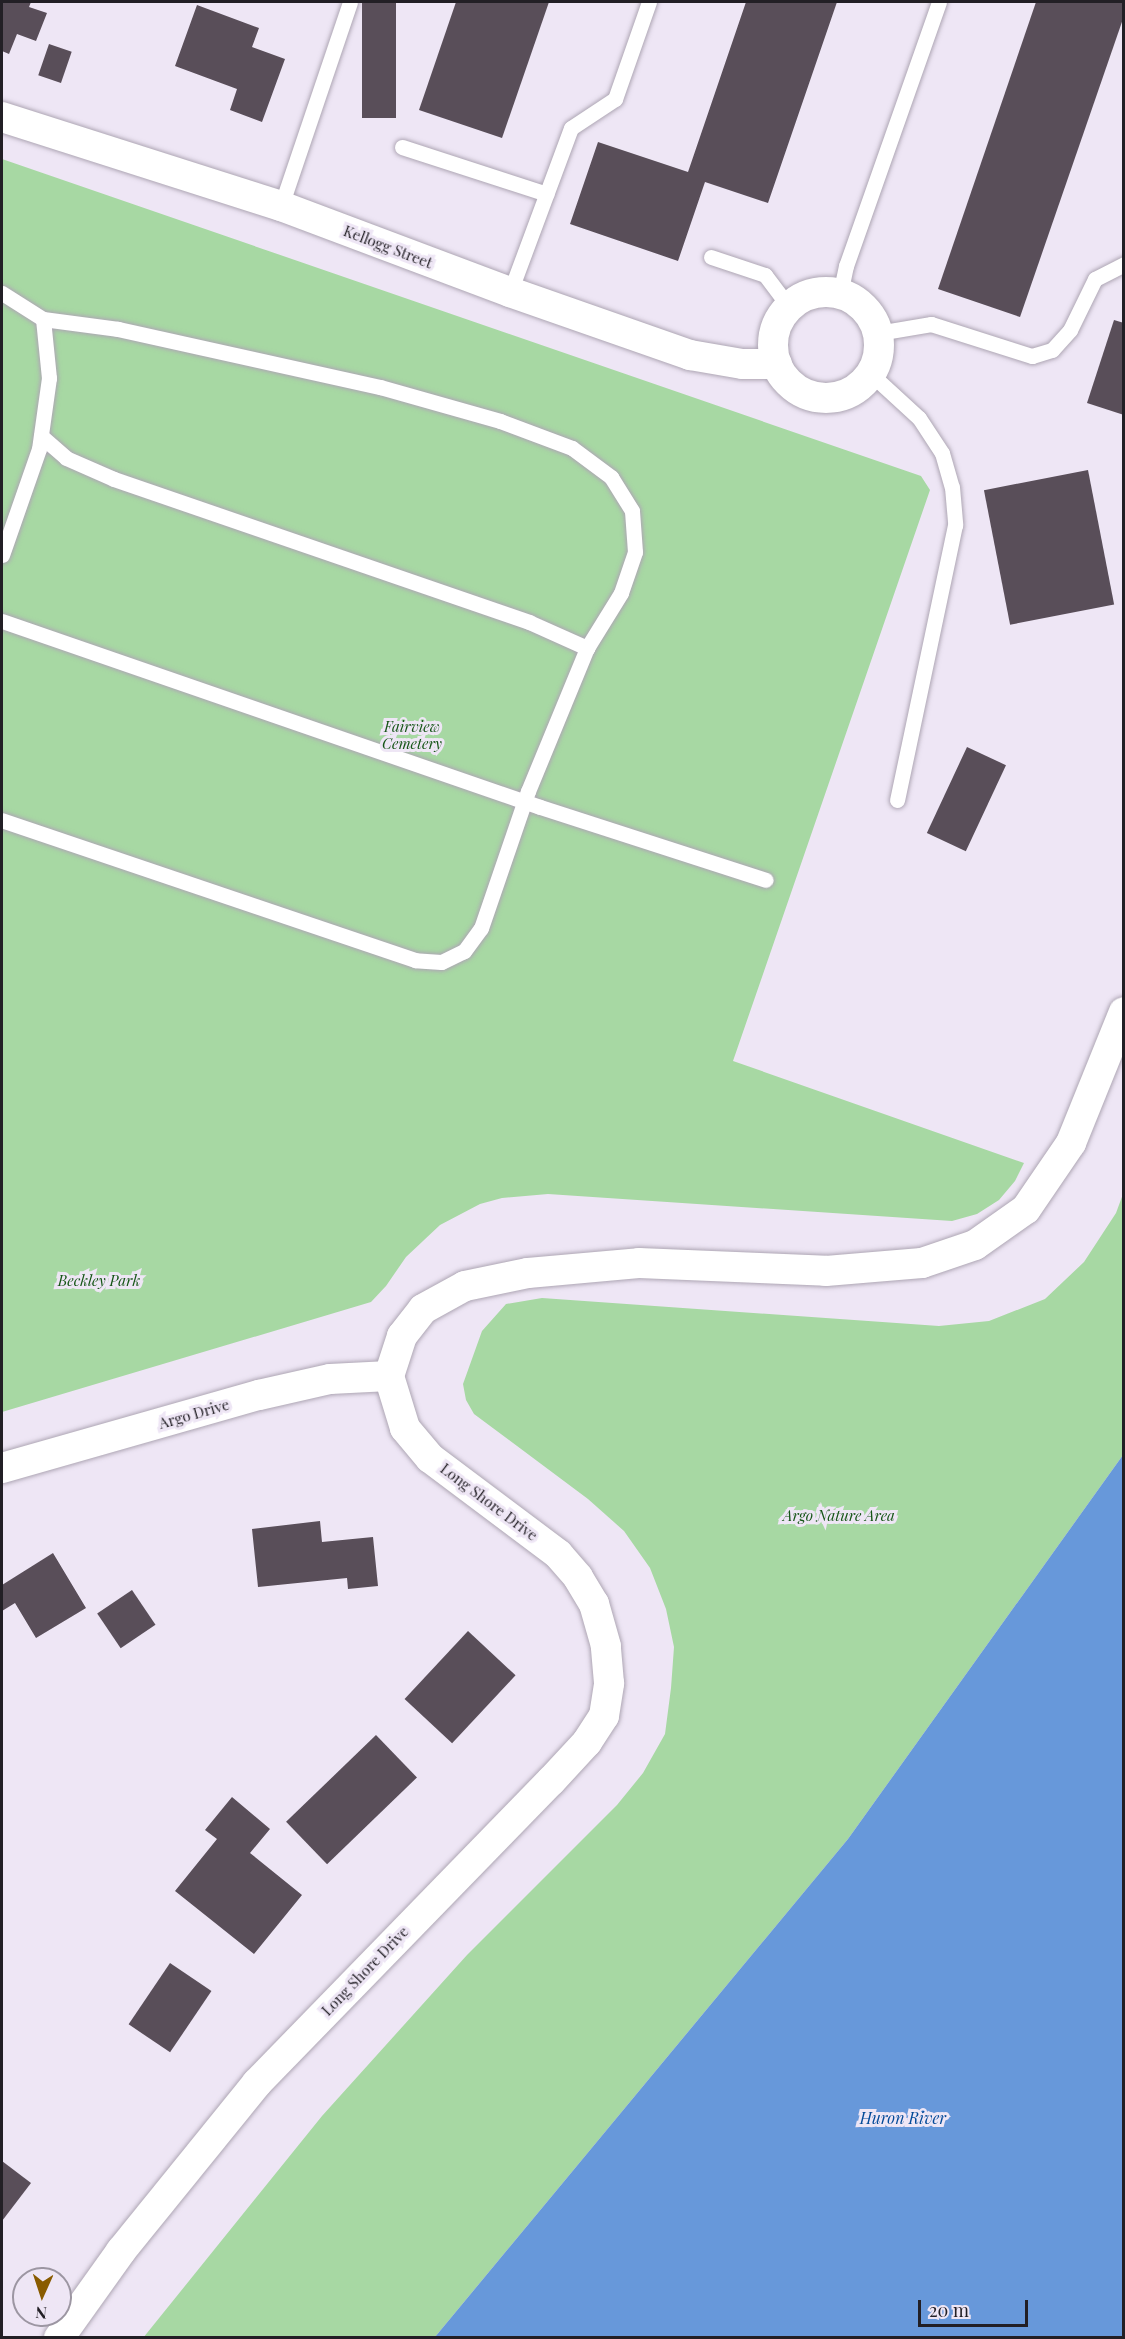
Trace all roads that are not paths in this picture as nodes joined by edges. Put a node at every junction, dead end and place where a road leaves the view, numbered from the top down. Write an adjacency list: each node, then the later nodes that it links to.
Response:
1 (350, 2): 7 (lane)
2 (649, 2): 6 (lane)
3 (939, 2): 12 (lane)
4 (2, 117): 7 (street, Kellogg Street)
5 (402, 147): 6 (lane)
6 (547, 194): 10 (lane)
7 (281, 206): 10 (street, Kellogg Street)
8 (711, 256): 13 (lane)
9 (1124, 264): 15 (lane)
10 (510, 292): 16 (street, Kellogg Street)
11 (2, 293): 14 (lane)
12 (840, 294): 13 (street); 15 (street)
13 (789, 307): 16 (street)
14 (43, 319): 18 (lane); 21 (lane)
15 (878, 333): 17 (street)
16 (777, 364): 17 (street)
17 (872, 374): 22 (lane)
18 (41, 436): 19 (lane); 21 (lane)
19 (2, 555)
20 (2, 621): 23 (lane)
21 (587, 648): 23 (lane)
22 (897, 800)
23 (525, 802): 24 (lane); 25 (lane)
24 (2, 820)
25 (766, 880)
26 (1124, 1012): 27 (street)
27 (389, 1376): 28 (street, Argo Drive); 29 (street, Long Shore Drive)
28 (2, 1468)
29 (59, 2337)

